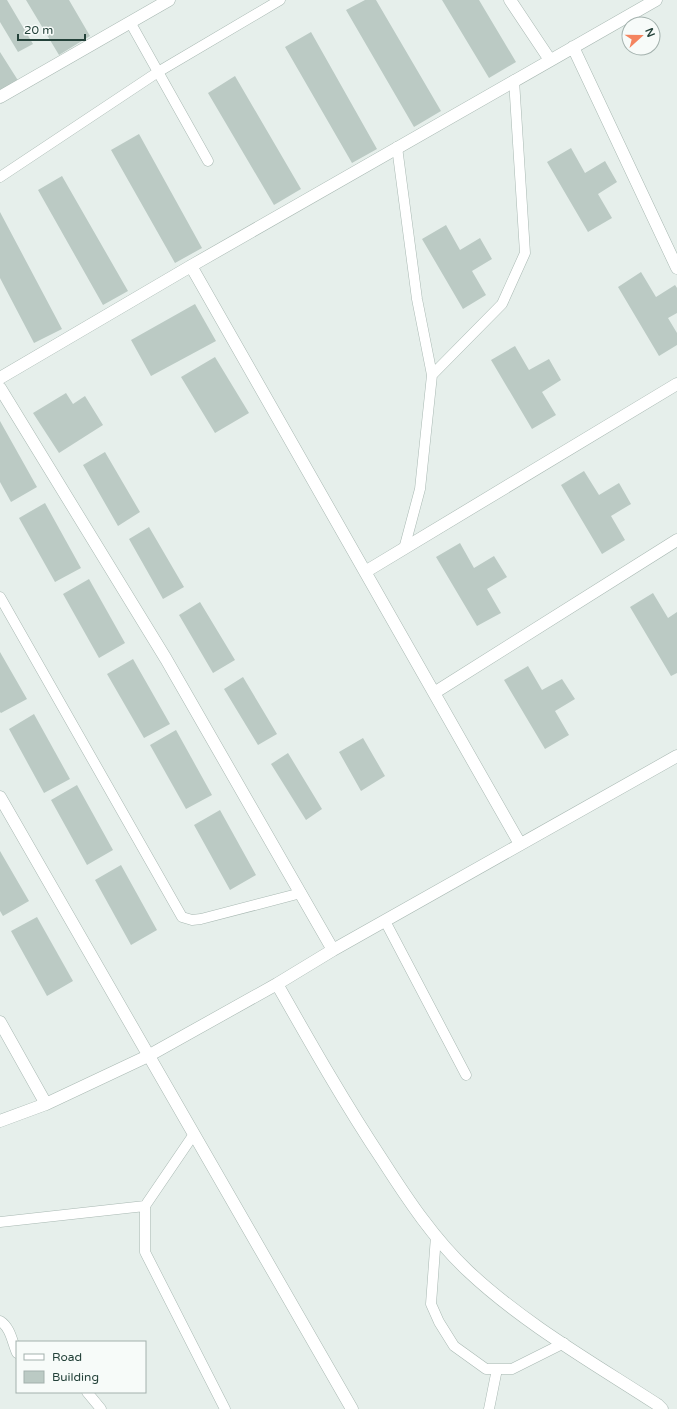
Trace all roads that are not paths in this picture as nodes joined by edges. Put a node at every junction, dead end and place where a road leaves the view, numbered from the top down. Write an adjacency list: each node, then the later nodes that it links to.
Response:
1 (169, 0): 5 (street)
2 (280, 0): 8 (lane)
3 (510, 0): 7 (street)
4 (656, 0): 6 (street)
5 (130, 22): 8 (lane); 10 (street)
6 (573, 47): 7 (street); 15 (street)
7 (550, 60): 9 (street)
8 (158, 72): 12 (lane); 13 (lane)
9 (514, 80): 11 (street); 16 (lane)
10 (0, 97)
11 (397, 148): 14 (street); 16 (lane)
12 (208, 160)
13 (0, 177)
14 (191, 266): 17 (street); 22 (street)
15 (677, 268)
16 (432, 375): 21 (lane)
17 (0, 378)
18 (677, 384): 21 (street)
19 (0, 388): 28 (street)
20 (677, 540): 24 (street)
21 (404, 549): 22 (street)
22 (365, 572): 24 (street)
23 (0, 597): 28 (lane)
24 (434, 693): 27 (street)
25 (677, 756): 27 (street)
26 (0, 797): 33 (street)
27 (520, 844): 29 (street)
28 (301, 893): 30 (street)
29 (385, 921): 30 (street); 34 (lane)
30 (334, 950): 31 (street)
31 (277, 984): 33 (street); 40 (street)
32 (0, 1022): 35 (street)
33 (148, 1056): 35 (street); 37 (street)
34 (466, 1075)
35 (46, 1104): 36 (street)
36 (0, 1121)
37 (194, 1134): 38 (lane); 48 (street)
38 (145, 1206): 39 (lane); 47 (lane)
39 (0, 1222)
40 (436, 1236): 42 (street); 44 (lane)
41 (0, 1321): 43 (lane)
42 (564, 1343): 44 (lane); 50 (street)
43 (16, 1351)
44 (497, 1369): 49 (lane)
45 (88, 1393): 46 (lane)
46 (102, 1409)
47 (225, 1409)
48 (352, 1409)
49 (489, 1409)
50 (662, 1409)

